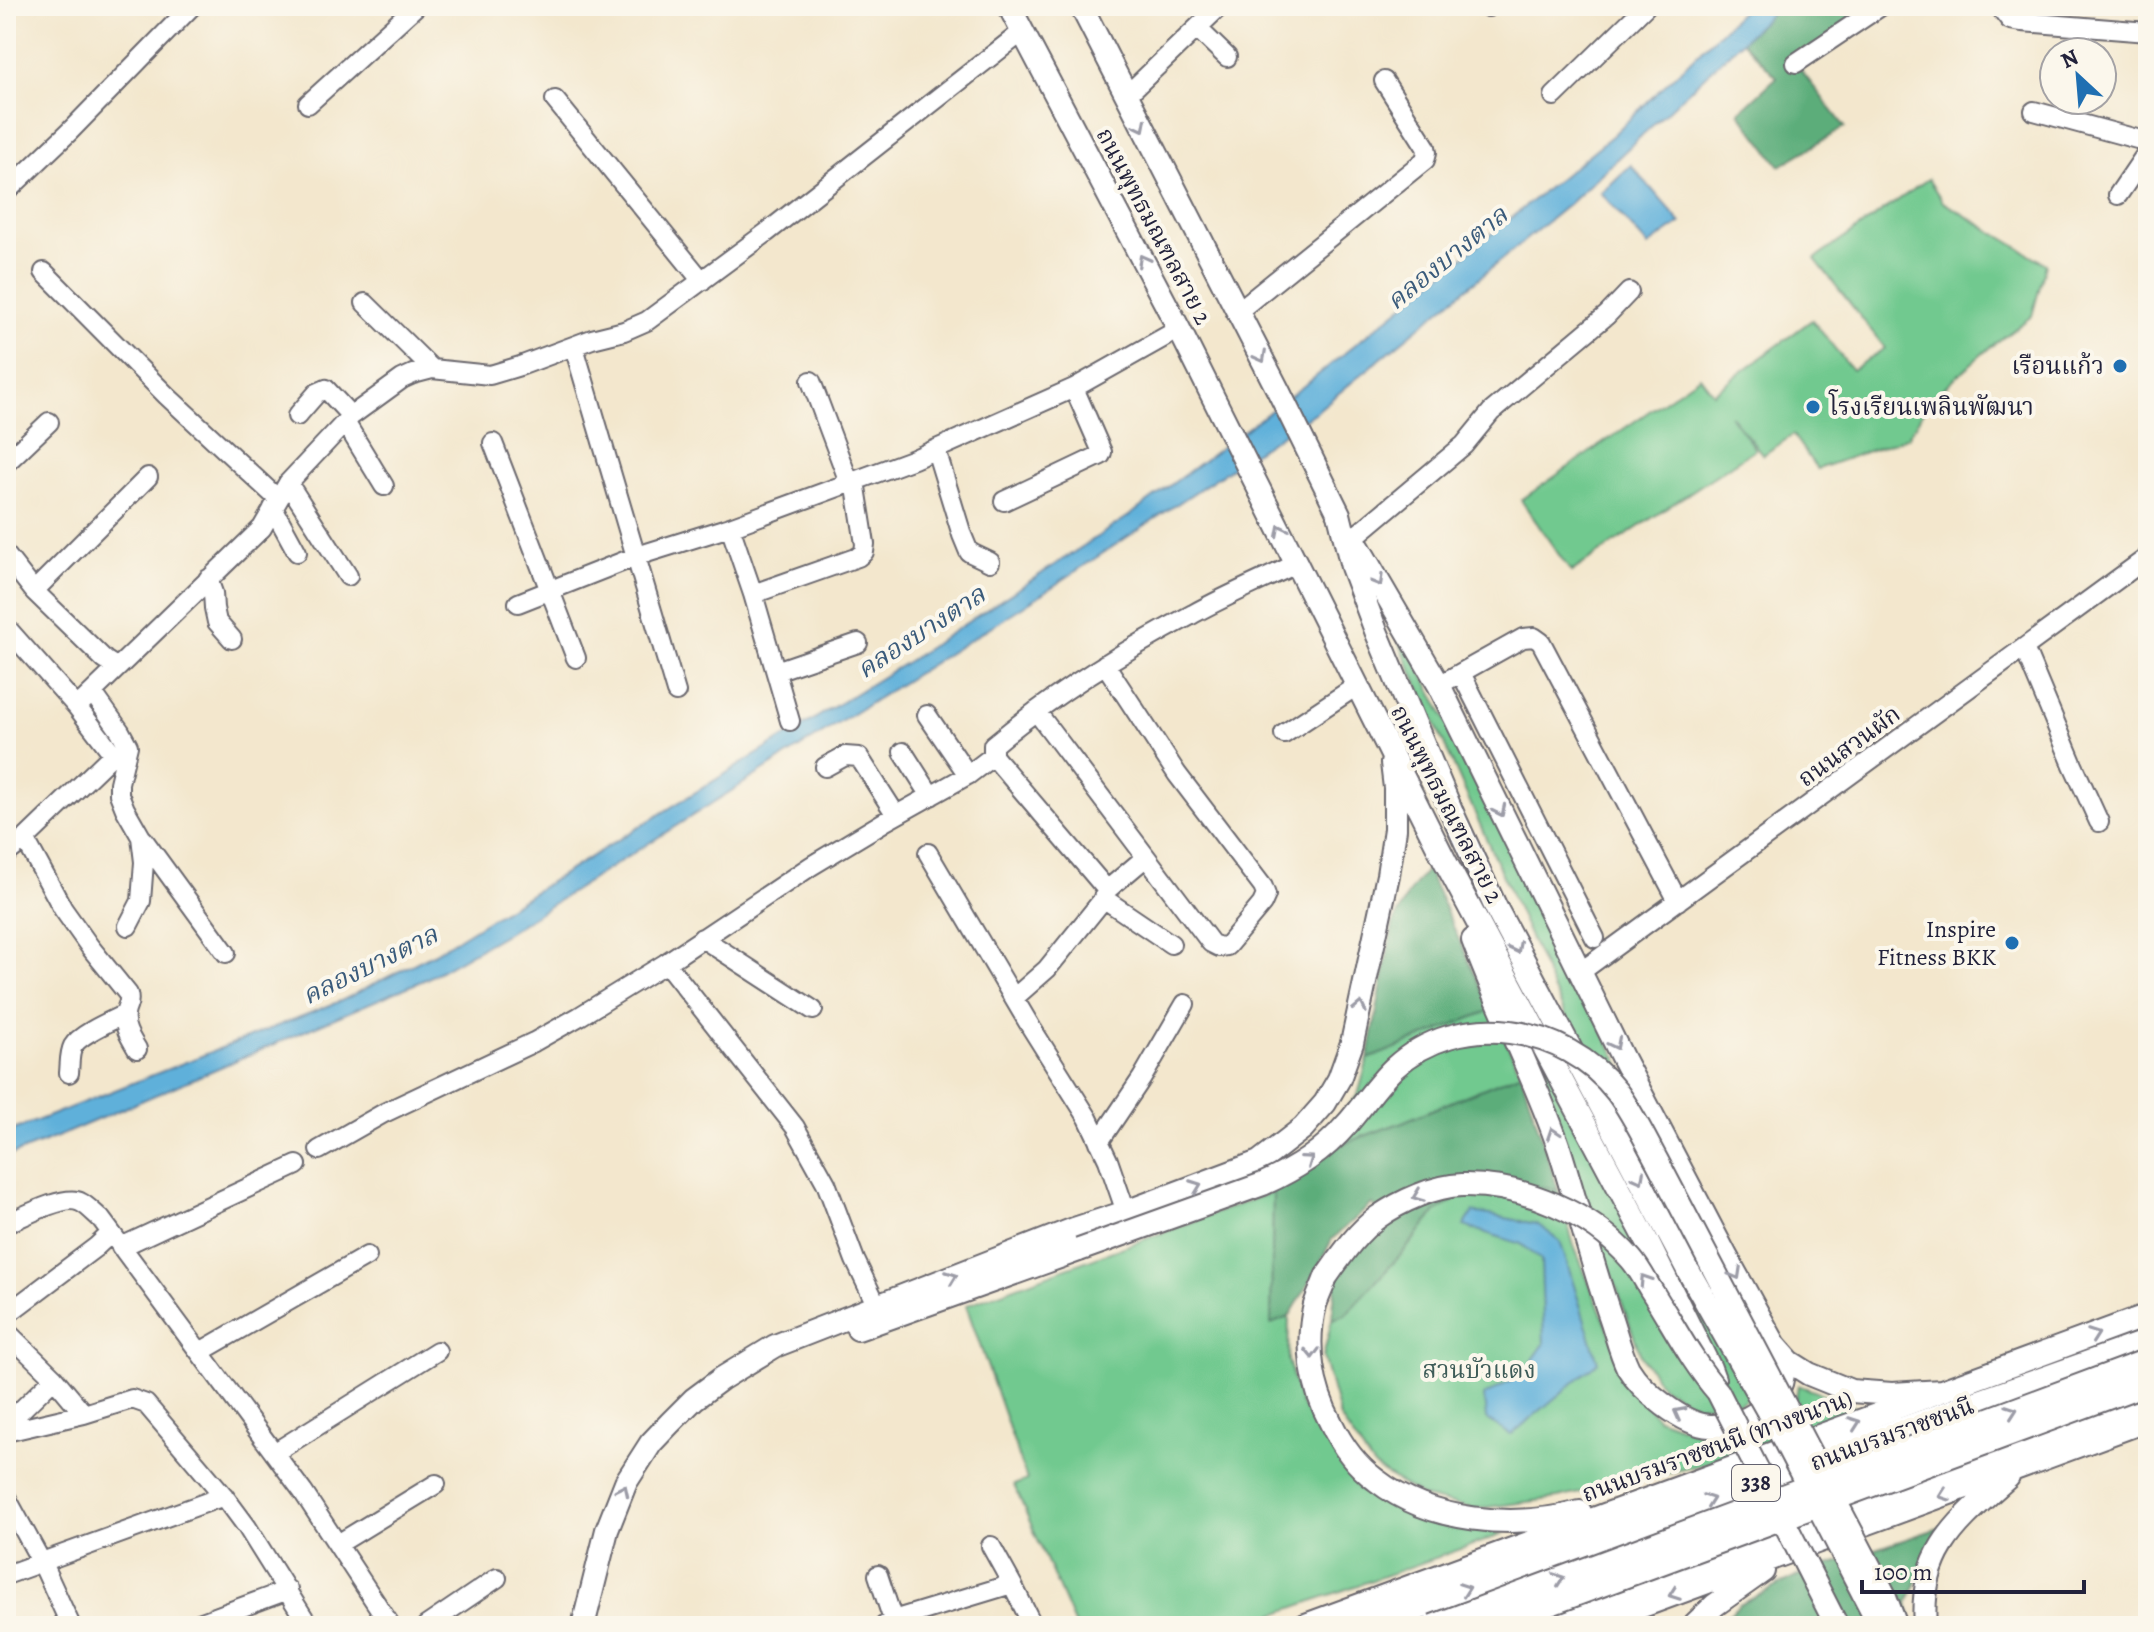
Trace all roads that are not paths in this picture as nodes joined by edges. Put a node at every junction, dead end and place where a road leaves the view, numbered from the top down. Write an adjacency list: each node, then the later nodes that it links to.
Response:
1 (192, 6): 22 (street)
2 (416, 6): 18 (street)
3 (1009, 6): 10 (main road, ถนนพุทธมณฑลสาย 2)
4 (1081, 6): 15 (main road, ถนนพุทธมณฑลสาย 2)
5 (1220, 6): 9 (street)
6 (1646, 6): 16 (street)
7 (1881, 6): 13 (street)
8 (1999, 6): 11 (street)
9 (1197, 28): 12 (street); 15 (street)
10 (1022, 32): 25 (street); 29 (main road, ถนนพุทธมณฑลสาย 2, one-way to 10)
11 (2148, 32)
12 (1227, 57)
13 (1796, 63)
14 (1384, 81): 28 (street)
15 (1126, 96): 28 (main road, ถนนพุทธมณฑลสาย 2, one-way to 28)
16 (1554, 96)
17 (555, 100): 25 (street)
18 (308, 104)
19 (2034, 111): 20 (street)
20 (2148, 142)
21 (2148, 151): 23 (street)
22 (6, 192)
23 (2118, 195)
24 (44, 272): 43 (street)
25 (702, 281): 30 (street)
26 (1629, 292): 47 (street)
27 (365, 303): 31 (street)
28 (1237, 312): 45 (main road, ถนนพุทธมณฑลสาย 2, one-way to 45)
29 (1179, 329): 33 (street); 52 (main road, ถนนพุทธมณฑลสาย 2, one-way to 29)
30 (574, 347): 31 (street); 50 (street)
31 (432, 369): 35 (street)
32 (811, 381): 41 (street)
33 (1074, 388): 38 (street); 44 (street)
34 (297, 416): 35 (street)
35 (348, 419): 42 (street); 43 (street)
36 (49, 422): 39 (street)
37 (493, 443): 56 (street)
38 (936, 450): 41 (street); 51 (street)
39 (6, 463)
40 (148, 477): 57 (street)
41 (852, 482): 46 (street); 58 (street)
42 (384, 486)
43 (280, 496): 48 (street); 54 (street); 55 (street)
44 (1004, 501)
45 (1339, 514): 47 (main road); 163 (main road, ถนนพุทธมณฑลสาย 2, one-way to 163, bridge)
46 (730, 527): 50 (street); 58 (street)
47 (1353, 538): 70 (main road, one-way to 70)
48 (297, 552)
49 (6, 555): 57 (street)
50 (637, 556): 56 (street); 71 (street)
51 (990, 562)
52 (1298, 563): 65 (street); 69 (main road, ถนนพุทธมณฑลสาย 2)
53 (2144, 566): 63 (street, ถนนสวนผัก)
54 (348, 576)
55 (208, 579): 61 (street); 66 (street)
56 (550, 590): 59 (street); 64 (street)
57 (34, 591): 66 (street)
58 (753, 594): 67 (street)
59 (518, 603)
60 (6, 627): 73 (street)
61 (232, 639)
62 (858, 643): 67 (street)
63 (2024, 648): 85 (street); 93 (street, ถนนสวนผัก)
64 (576, 658)
65 (1105, 664): 74 (street); 90 (street)
66 (116, 667): 72 (street)
67 (776, 671): 76 (street)
68 (1461, 673): 70 (street); 93 (street); 96 (street)
69 (1358, 685): 77 (street); 78 (main road, ถนนพุทธมณฑลสาย 2)
70 (1439, 685): 100 (main road, one-way to 100)
71 (676, 692)
72 (93, 693): 73 (street); 86 (street)
73 (77, 707): 87 (street)
74 (1036, 711): 80 (street); 90 (street)
75 (927, 715): 82 (street)
76 (790, 721)
77 (1284, 734)
78 (1391, 750): 91 (main road, ถนนพุทธมณฑลสาย 2); 110 (main road, one-way to 78)
79 (903, 752): 83 (street)
80 (993, 756): 82 (street); 92 (street)
81 (825, 767): 84 (street)
82 (968, 775): 83 (street)
83 (931, 796): 84 (street)
84 (896, 815): 95 (street)
85 (2099, 822)
86 (141, 837): 94 (street); 98 (street)
87 (25, 839): 89 (street); 104 (street)
88 (928, 853): 101 (street)
89 (6, 854)
90 (1146, 857): 92 (street)
91 (1445, 861): 118 (main road, one-way to 91); 126 (main road, ถนนพุทธมณฑลสาย 2)
92 (1105, 894): 97 (street); 101 (street)
93 (1678, 901): 100 (street, ถนนสวนผัก)
94 (128, 926)
95 (702, 938): 99 (street); 103 (street)
96 (1595, 938)
97 (1171, 944)
98 (226, 953)
99 (666, 963): 108 (street); 114 (street)
100 (1579, 973): 118 (main road, one-way to 118)
101 (1014, 998): 107 (street)
102 (1185, 1004): 107 (street)
103 (813, 1010)
104 (125, 1014): 105 (street); 106 (street)
105 (137, 1049)
106 (69, 1073)
107 (1099, 1142): 110 (street)
108 (319, 1150)
109 (297, 1165): 112 (street)
110 (1126, 1212): 114 (main road, one-way to 110)
111 (6, 1224): 112 (street)
112 (116, 1240): 116 (street); 121 (street)
113 (367, 1256): 121 (street)
114 (877, 1306): 119 (main road)
115 (2148, 1315): 125 (main road, ถนนบรมราชชนนี (ทางขนาน) / 338, one-way to 115)
116 (7, 1324): 123 (street)
117 (2148, 1343): 156 (highway, ถนนบรมราชชนนี / 338, one-way to 117)
118 (1775, 1345): 125 (main road)
119 (775, 1346): 153 (main road, one-way to 119); 164 (main road, one-way to 164, bridge)
120 (437, 1351): 132 (street)
121 (200, 1352): 132 (street)
122 (2148, 1360): 157 (main road, 338, one-way to 122, bridge)
123 (54, 1378): 128 (street); 130 (street)
124 (2148, 1383): 158 (main road, 338, bridge)
125 (1942, 1391): 135 (main road, ถนนบรมราชชนนี (ทางขนาน) / 338, one-way to 125)
126 (1718, 1392): 135 (main road, one-way to 135, bridge); 162 (main road, ถนนพุทธมณฑลสาย 2, bridge)
127 (2148, 1399): 159 (highway, 338)
128 (84, 1414): 131 (street); 136 (street)
129 (2148, 1420): 133 (main road)
130 (6, 1425)
131 (6, 1432)
132 (274, 1453): 138 (street)
133 (2017, 1468): 140 (main road, one-way to 140); 165 (main road)
134 (436, 1484): 138 (street)
135 (1677, 1488): 155 (main road, ถนนบรมราชชนนี (ทางขนาน) / 338)
136 (224, 1496): 141 (street); 146 (street)
137 (6, 1497): 141 (street)
138 (338, 1544): 151 (street)
139 (991, 1546): 145 (street)
140 (1790, 1552): 160 (main road, one-way to 160); 161 (main road)
141 (42, 1563): 142 (street); 148 (street)
142 (6, 1575)
143 (878, 1575): 147 (street)
144 (497, 1578): 152 (street)
145 (1012, 1584): 147 (street); 154 (street)
146 (288, 1590): 149 (street); 150 (street)
147 (889, 1623)
148 (71, 1626)
149 (191, 1626)
150 (309, 1626)
151 (391, 1626)
152 (426, 1626)
153 (583, 1626)
154 (1033, 1626)
155 (1303, 1626)
156 (1365, 1626)
157 (1433, 1626)
158 (1491, 1626)
159 (1529, 1626)
160 (1588, 1626)
161 (1693, 1626)
162 (1837, 1626)
163 (1880, 1626)
164 (1896, 1626)
165 (1925, 1626)

